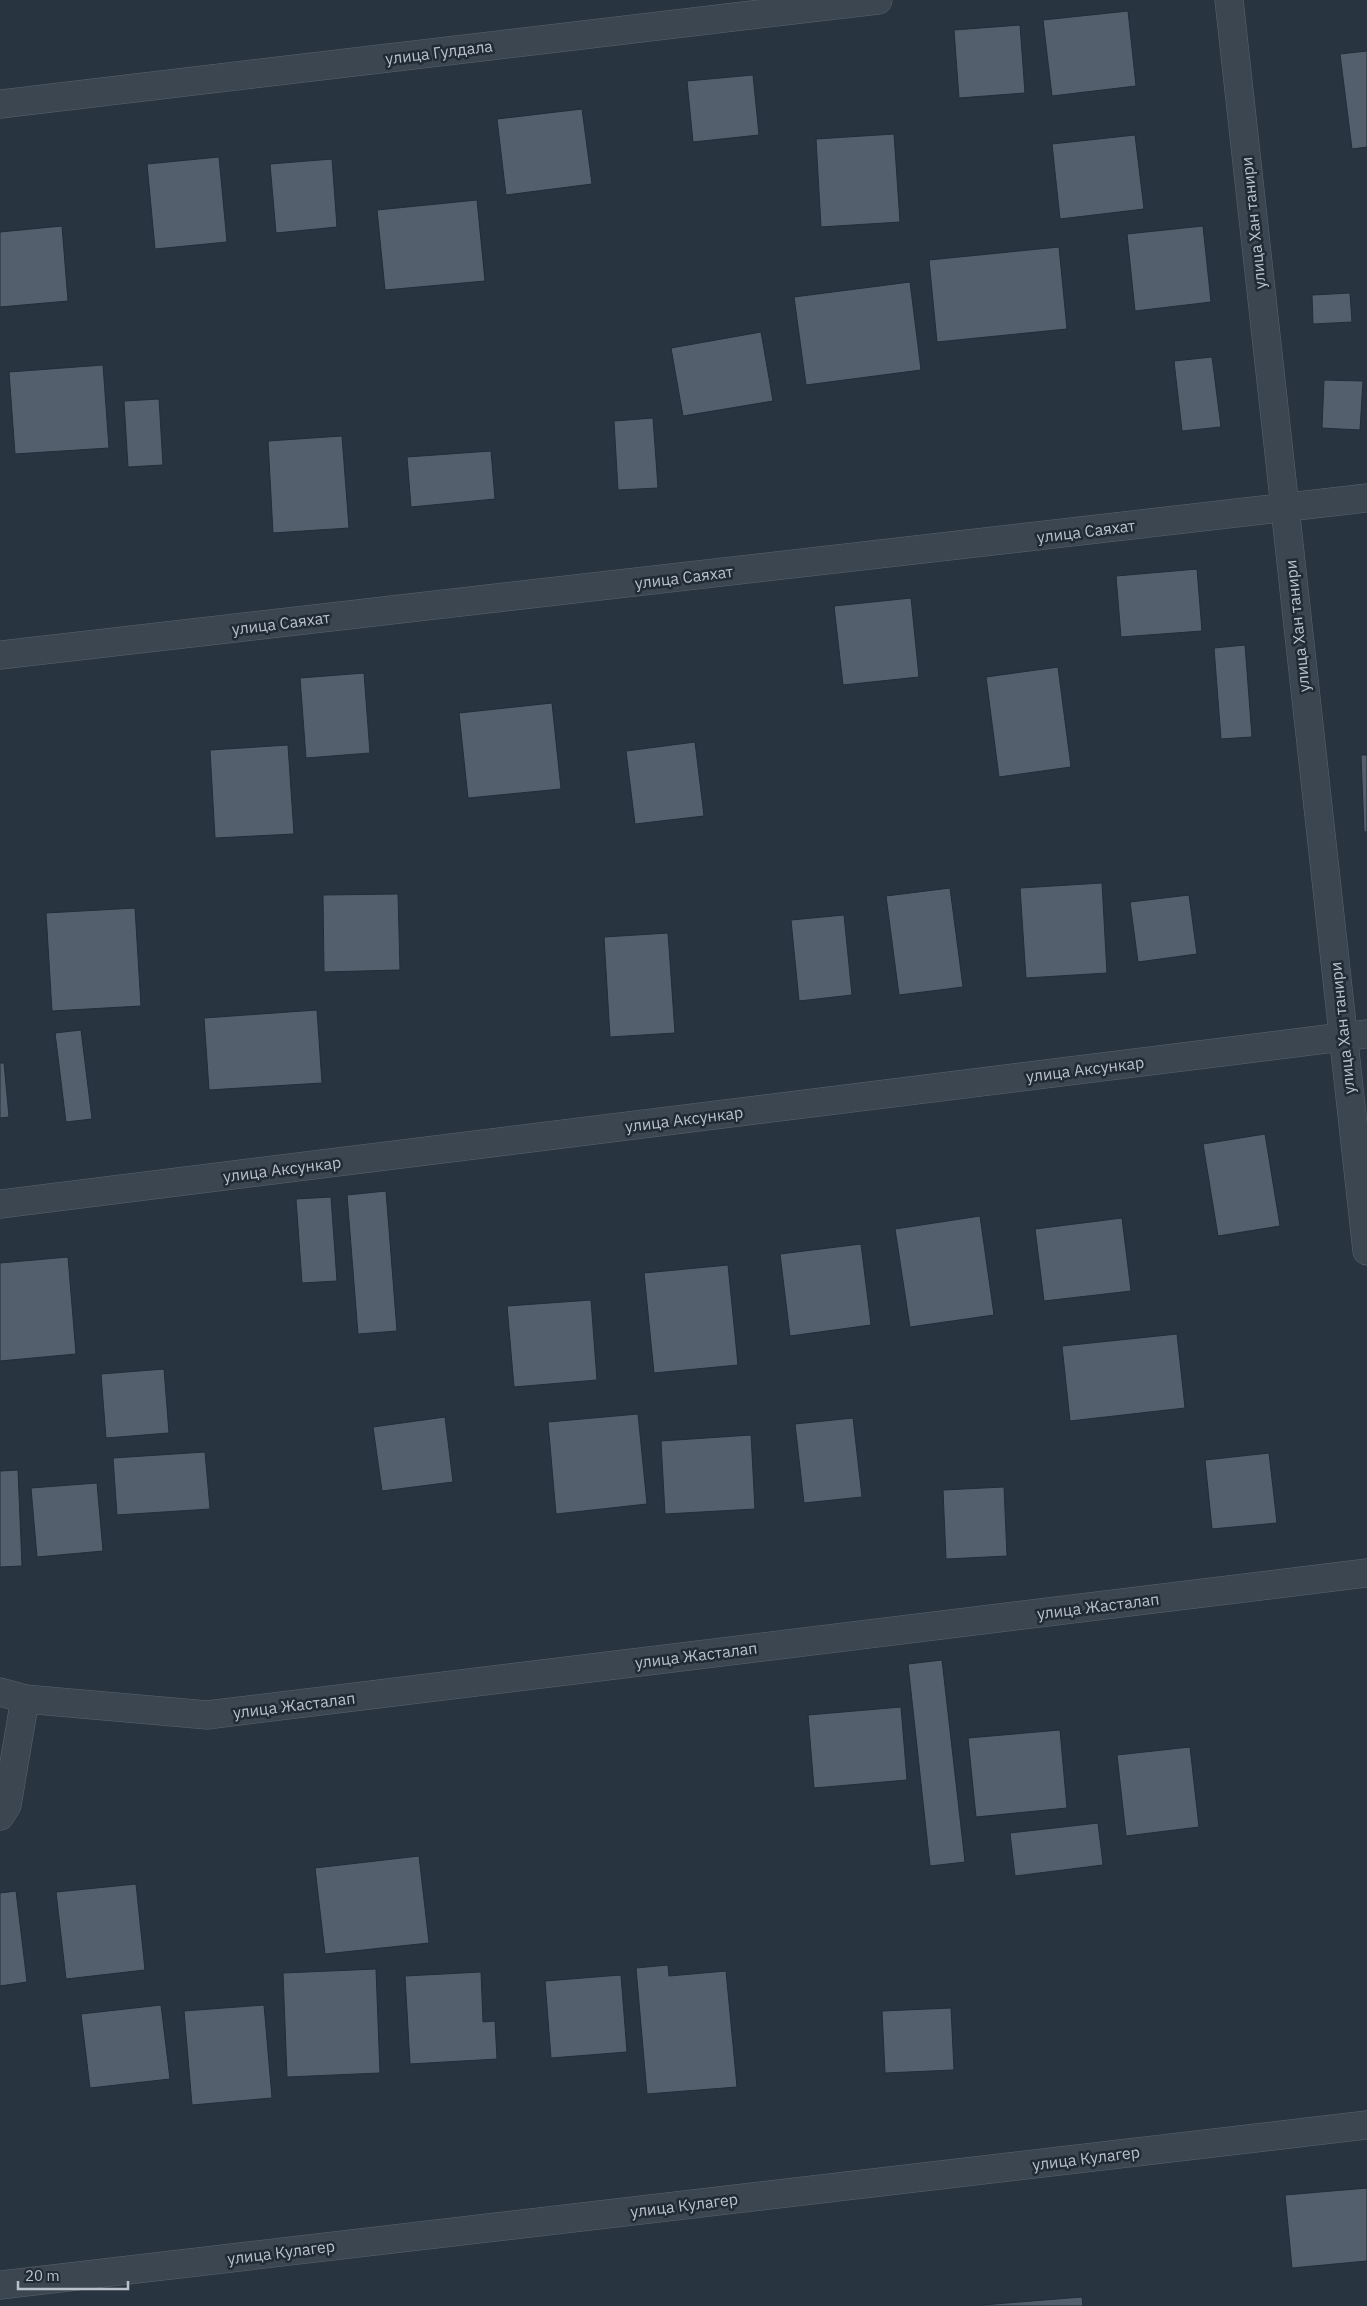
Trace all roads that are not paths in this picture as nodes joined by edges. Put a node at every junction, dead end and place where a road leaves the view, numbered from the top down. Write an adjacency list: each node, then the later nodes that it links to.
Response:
1 (878, 0): 3 (street, улица Гулдала)
2 (1229, 0): 5 (street, улица Хан танири)
3 (0, 104)
4 (1367, 498): 5 (street, улица Саяхат)
5 (1284, 508): 6 (street, улица Саяхат); 7 (street, улица Хан танири)
6 (0, 655)
7 (1355, 1035): 8 (street, улица Аксункар); 9 (street, улица Хан танири)
8 (0, 1204)
9 (1367, 1251)
10 (1367, 1573): 11 (street, улица Жасталап)
11 (13, 1696): 12 (street, улица Жасталап)
12 (0, 1816)
13 (1367, 2125): 14 (street, улица Кулагер)
14 (0, 2285)

